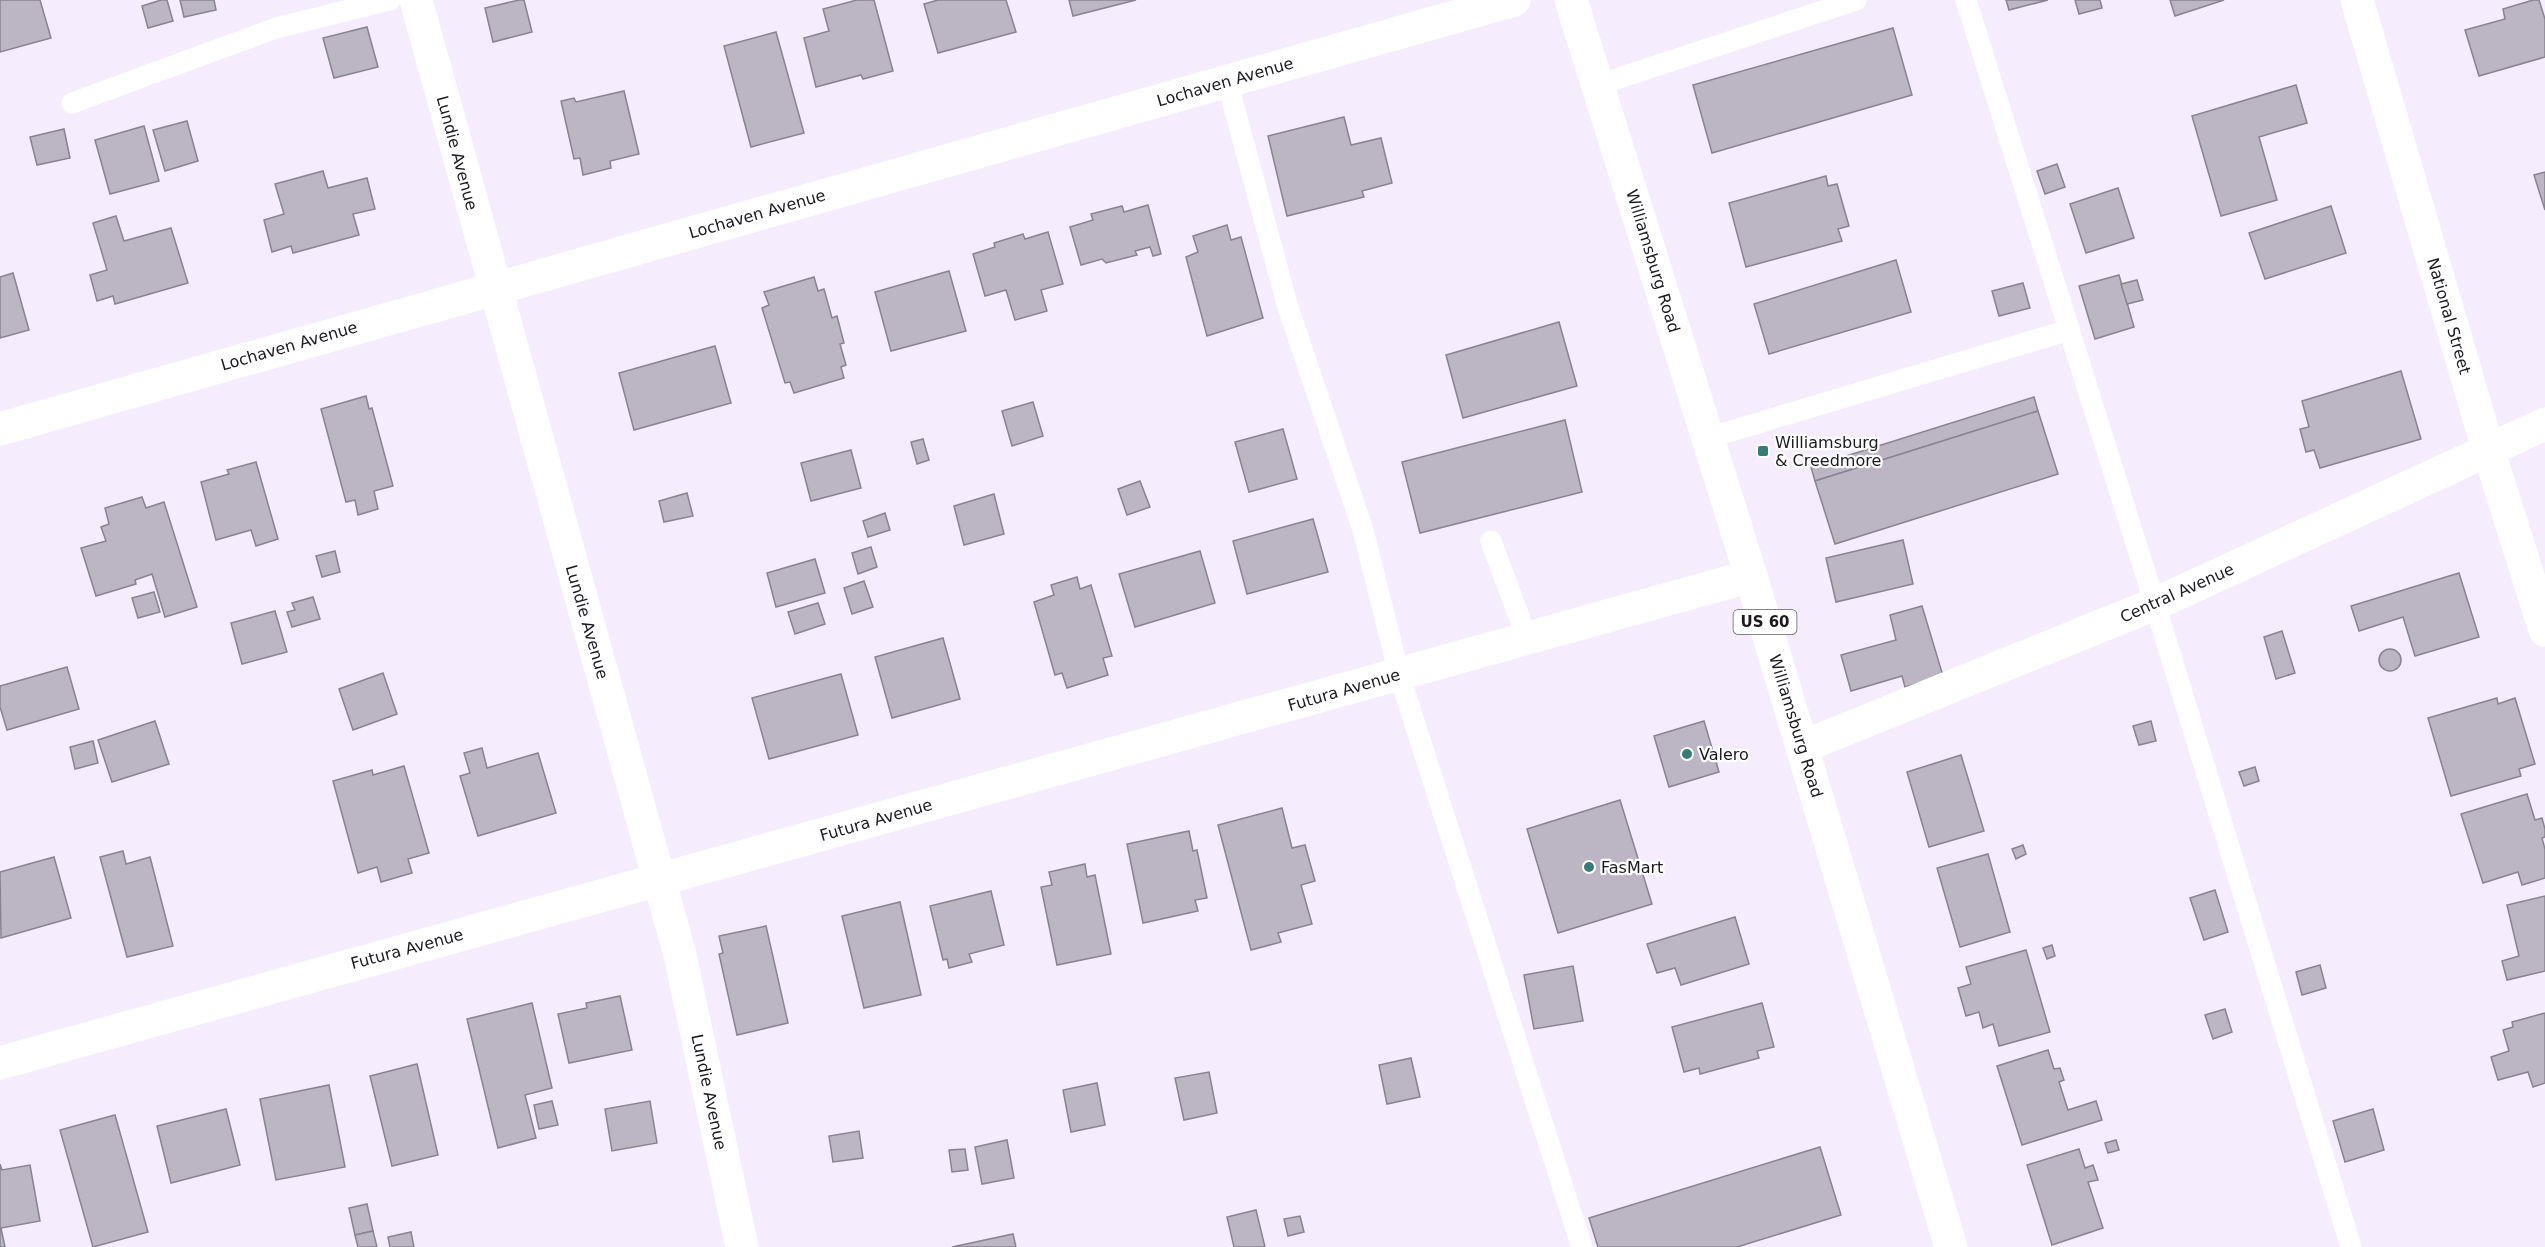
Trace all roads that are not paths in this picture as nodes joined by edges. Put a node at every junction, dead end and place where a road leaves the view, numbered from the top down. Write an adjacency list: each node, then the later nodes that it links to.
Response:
1 (390, 0): 10 (lane)
2 (416, 0): 11 (street, Lundie Avenue)
3 (1514, 0): 8 (street, Lochaven Avenue)
4 (1571, 0): 9 (street, Williamsburg Road / US 60)
5 (1856, 0): 9 (lane)
6 (1966, 0): 12 (lane)
7 (2357, 0): 16 (street, National Street)
8 (1227, 81): 11 (street, Lochaven Avenue); 22 (lane)
9 (1598, 85): 15 (street, Williamsburg Road / US 60)
10 (72, 103)
11 (494, 288): 14 (street, Lochaven Avenue); 24 (street, Lundie Avenue)
12 (2069, 330): 15 (lane); 19 (lane)
13 (2545, 423): 16 (street, Central Avenue)
14 (0, 429)
15 (1708, 438): 18 (street, Williamsburg Road / US 60)
16 (2488, 449): 19 (street, Central Avenue); 20 (street, National Street)
17 (1491, 541): 21 (lane)
18 (1751, 576): 21 (street, Futura Avenue); 23 (street, Williamsburg Road / US 60)
19 (2155, 604): 23 (street, Central Avenue); 29 (lane)
20 (2545, 630)
21 (1527, 638): 22 (street, Futura Avenue)
22 (1399, 674): 24 (street, Futura Avenue); 27 (lane)
23 (1802, 747): 28 (street, Williamsburg Road / US 60)
24 (659, 881): 25 (street, Futura Avenue); 26 (street, Lundie Avenue)
25 (0, 1063)
26 (742, 1247)
27 (1582, 1247)
28 (1951, 1247)
29 (2351, 1247)

